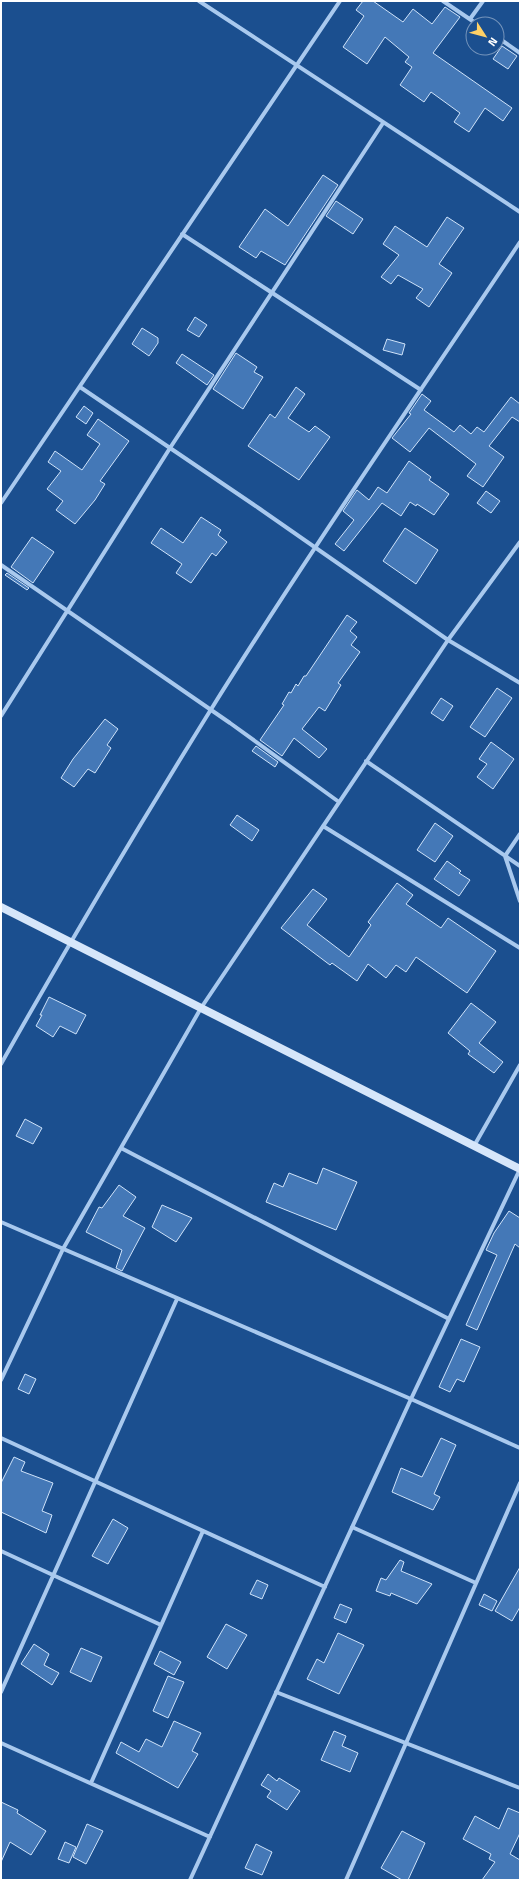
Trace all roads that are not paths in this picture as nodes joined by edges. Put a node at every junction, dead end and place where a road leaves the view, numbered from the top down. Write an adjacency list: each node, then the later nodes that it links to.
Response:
1 (199, 1): 9 (street)
2 (340, 1): 9 (street)
3 (443, 1): 5 (street)
4 (482, 1): 6 (street)
5 (466, 16)
6 (472, 16)
7 (505, 43): 8 (street)
8 (520, 53)
9 (296, 64): 10 (street); 12 (street)
10 (383, 123): 11 (street); 14 (street)
11 (520, 212)
12 (182, 234): 14 (street); 15 (street)
13 (520, 242): 16 (street)
14 (271, 294): 16 (street); 17 (street)
15 (80, 387): 17 (street); 18 (street)
16 (421, 390): 20 (street)
17 (170, 448): 20 (street); 22 (street)
18 (1, 503)
19 (520, 542): 23 (street)
20 (316, 548): 23 (street); 25 (street)
21 (1, 565): 22 (street)
22 (67, 610): 25 (street); 26 (street)
23 (448, 640): 24 (street); 27 (street)
24 (520, 683)
25 (211, 709): 28 (street); 35 (street)
26 (1, 716)
27 (366, 761): 28 (street); 31 (street)
28 (339, 802): 29 (street)
29 (323, 826): 36 (street); 37 (street)
30 (520, 834): 31 (street)
31 (505, 856): 32 (street); 33 (street)
32 (520, 866)
33 (520, 900)
34 (1, 907): 35 (main road)
35 (70, 942): 37 (main road); 38 (street)
36 (520, 948)
37 (201, 1008): 40 (main road); 41 (street)
38 (1, 1064)
39 (520, 1065): 40 (street)
40 (474, 1146): 42 (main road)
41 (121, 1148): 44 (street); 46 (street)
42 (520, 1169): 46 (street)
43 (1, 1222): 44 (street)
44 (62, 1249): 45 (street); 47 (street)
45 (177, 1299): 48 (street); 51 (street)
46 (449, 1319): 48 (street)
47 (1, 1380)
48 (411, 1399): 50 (street); 53 (street)
49 (1, 1438): 51 (street)
50 (520, 1448)
51 (95, 1481): 54 (street); 56 (street)
52 (520, 1483): 57 (street)
53 (352, 1527): 57 (street); 58 (street)
54 (203, 1531): 58 (street); 59 (street)
55 (1, 1551): 56 (street)
56 (53, 1575): 59 (street); 60 (street)
57 (476, 1583): 63 (street)
58 (325, 1587): 61 (street)
59 (161, 1625): 64 (street)
60 (1, 1692)
61 (276, 1692): 63 (street); 66 (street)
62 (1, 1743): 64 (street)
63 (407, 1743): 65 (street); 68 (street)
64 (90, 1783): 66 (street)
65 (520, 1788)
66 (210, 1837): 67 (street)
67 (190, 1880)
68 (346, 1880)

